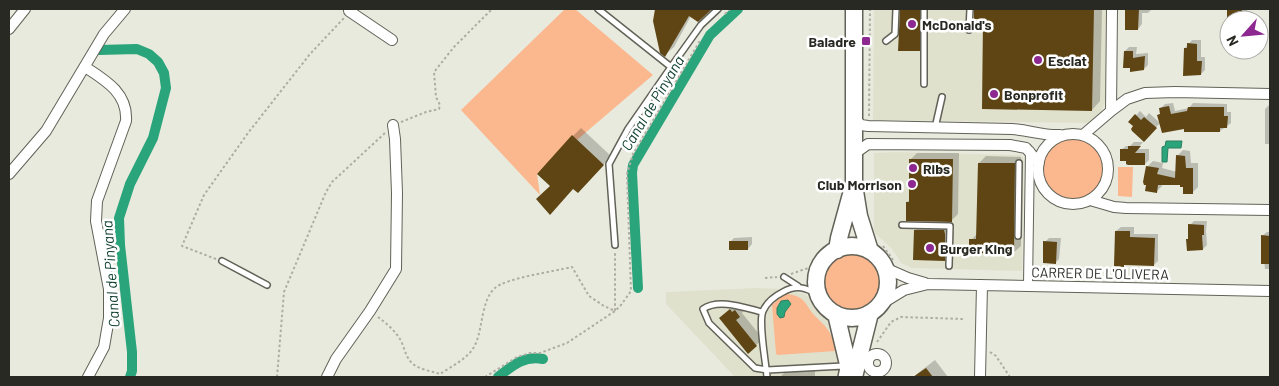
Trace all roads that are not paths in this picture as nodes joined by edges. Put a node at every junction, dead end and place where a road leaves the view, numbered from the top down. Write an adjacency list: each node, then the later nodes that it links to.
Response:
1 (25, 9): 11 (street)
2 (125, 9): 15 (street)
3 (598, 9): 16 (lane)
4 (718, 9): 16 (lane)
5 (854, 9): 21 (main road)
6 (896, 9): 14 (lane)
7 (924, 9): 17 (lane)
8 (970, 9): 12 (lane)
9 (1112, 9): 20 (street)
10 (349, 10): 13 (street)
11 (9, 28)
12 (969, 30)
13 (392, 40)
14 (886, 41)
15 (85, 67): 33 (street); 59 (street)
16 (670, 67): 39 (lane)
17 (924, 84)
18 (1270, 94): 20 (street)
19 (942, 97): 23 (lane)
20 (1111, 111): 26 (street)
21 (862, 123): 23 (street); 30 (main road)
22 (393, 125): 60 (street)
23 (936, 128): 24 (street)
24 (950, 128): 25 (street); 27 (street); 28 (street)
25 (1063, 135): 26 (street); 32 (street)
26 (1083, 135): 35 (street)
27 (941, 144): 28 (street); 30 (street)
28 (953, 144): 29 (street)
29 (1030, 151): 32 (street); 49 (street)
30 (854, 154): 34 (main road)
31 (1019, 163): 38 (lane)
32 (1039, 163): 35 (street)
33 (9, 174)
34 (854, 185): 40 (main road); 41 (main road)
35 (1090, 200): 36 (street)
36 (1270, 210)
37 (902, 225): 43 (lane)
38 (1018, 236)
39 (615, 244)
40 (875, 247): 41 (main road); 44 (main road)
41 (837, 250): 52 (main road)
42 (222, 261): 48 (lane)
43 (948, 266)
44 (891, 267): 46 (street, CARRER DE L'OLIVERA); 53 (main road)
45 (784, 277): 50 (lane)
46 (928, 284): 47 (street, CARRER DE L'OLIVERA); 53 (street, CARRER DE L'OLIVERA)
47 (982, 284): 49 (street, CARRER DE L'OLIVERA); 64 (street)
48 (267, 285)
49 (1028, 285): 51 (street, CARRER DE L'OLIVERA)
50 (798, 286): 52 (lane); 54 (lane)
51 (1270, 291)
52 (819, 295): 55 (main road)
53 (875, 309): 55 (main road); 58 (main road)
54 (762, 312): 57 (lane); 57 (lane)
55 (836, 314): 58 (main road)
56 (884, 369): 56 (street); 63 (street)
57 (767, 370): 58 (lane); 61 (lane)
58 (849, 371): 62 (lane)
59 (88, 377)
60 (327, 377)
61 (767, 377)
62 (841, 377)
63 (893, 377)
64 (980, 377)

